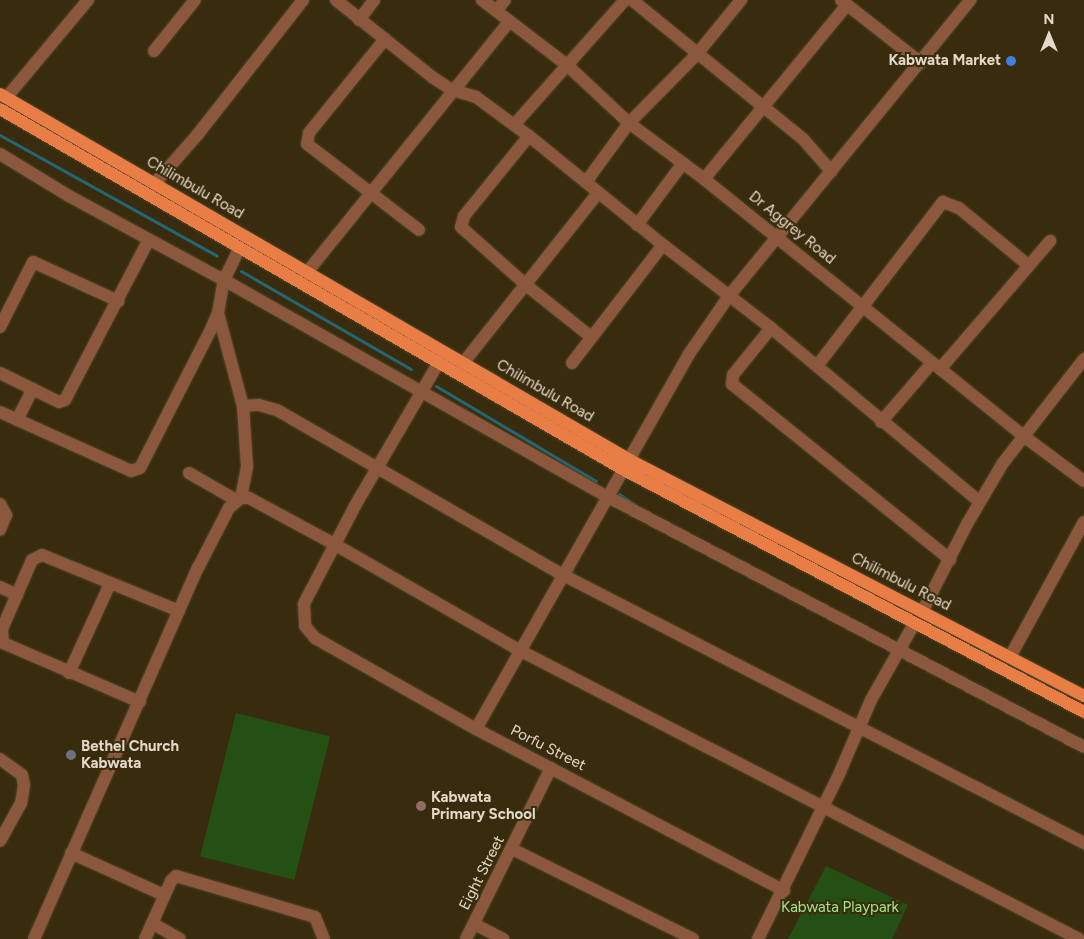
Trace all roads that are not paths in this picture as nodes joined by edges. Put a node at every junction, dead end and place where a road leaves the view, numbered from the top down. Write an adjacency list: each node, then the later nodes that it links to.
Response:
1 (88, 0): 22 (street)
2 (195, 0): 17 (street)
3 (303, 0): 33 (street)
4 (336, 0): 14 (street)
5 (374, 0): 14 (street)
6 (482, 0): 13 (street, Dr Aggrey Road)
7 (505, 0): 13 (street)
8 (625, 0): 20 (street)
9 (632, 0): 18 (street)
10 (740, 0): 18 (street)
11 (970, 0): 19 (street)
12 (844, 3): 19 (street); 23 (street)
13 (496, 11): 15 (street, Dr Aggrey Road)
14 (359, 20): 16 (street)
15 (510, 21): 20 (street, Dr Aggrey Road); 21 (street)
16 (385, 39): 21 (street); 34 (street)
17 (154, 51)
18 (697, 54): 23 (street); 25 (street)
19 (921, 63): 30 (street)
20 (566, 66): 25 (street, Dr Aggrey Road); 26 (street)
21 (452, 90): 26 (street); 34 (street)
22 (3, 96): 33 (main road, Chilimbulu Road)
23 (764, 107): 30 (street); 31 (street)
24 (0, 109): 42 (main road, Chilimbulu Road)
25 (629, 123): 29 (street, Dr Aggrey Road); 32 (street)
26 (514, 125): 27 (street)
27 (529, 136): 32 (street); 46 (street)
28 (0, 154): 39 (street)
29 (683, 162): 31 (street, Dr Aggrey Road); 36 (street)
30 (831, 171): 38 (street)
31 (704, 179): 38 (street, Dr Aggrey Road)
32 (586, 182): 35 (street)
33 (155, 183): 44 (main road, Chilimbulu Road)
34 (372, 192): 37 (street); 44 (street)
35 (598, 193): 36 (street); 46 (street)
36 (637, 225): 41 (street)
37 (418, 230)
38 (777, 237): 47 (street); 49 (street, Dr Aggrey Road)
39 (148, 241): 45 (street); 48 (street)
40 (1050, 241): 43 (street)
41 (663, 245): 47 (street); 53 (street)
42 (239, 249): 45 (street); 54 (main road, Chilimbulu Road)
43 (1028, 265): 49 (street); 58 (street)
44 (308, 271): 55 (main road, Chilimbulu Road)
45 (224, 280): 50 (street); 62 (street)
46 (526, 285): 53 (street); 55 (street)
47 (729, 296): 52 (street); 68 (street)
48 (118, 302): 51 (street); 61 (street)
49 (863, 306): 57 (street); 58 (street, Dr Aggrey Road)
50 (218, 313): 63 (street); 65 (street)
51 (0, 327)
52 (771, 328): 57 (street); 79 (street)
53 (590, 336): 56 (street)
54 (439, 362): 62 (street); 68 (main road, Chilimbulu Road)
55 (464, 362): 68 (main road, Chilimbulu Road)
56 (572, 363)
57 (817, 366): 66 (street)
58 (936, 366): 66 (street); 67 (street, Dr Aggrey Road)
59 (1081, 368): 67 (street)
60 (0, 374): 61 (street)
61 (32, 389): 65 (street)
62 (422, 393): 69 (street); 72 (street)
63 (243, 406): 69 (street); 73 (street)
64 (0, 412): 65 (street)
65 (17, 420)
66 (881, 422): 74 (street)
67 (1022, 435): 71 (street, Dr Aggrey Road); 74 (street)
68 (627, 465): 72 (street); 85 (main road, Chilimbulu Road); 86 (main road, Chilimbulu Road)
69 (378, 469): 78 (street); 80 (street)
70 (189, 473): 73 (street)
71 (1084, 481)
72 (610, 498): 80 (street); 88 (street)
73 (238, 499): 78 (street); 84 (street)
74 (979, 501): 79 (street)
75 (0, 504): 77 (street)
76 (1084, 522): 89 (street)
77 (0, 530)
78 (334, 544): 87 (street); 95 (street, Porfu Street)
79 (950, 559): 85 (street)
80 (565, 576): 87 (street); 94 (street)
81 (110, 584): 83 (street); 84 (street); 90 (street)
82 (0, 587): 83 (street)
83 (17, 595): 90 (street)
84 (179, 611): 92 (street)
85 (922, 612): 89 (main road, Chilimbulu Road)
86 (914, 624): 88 (street); 93 (main road, Chilimbulu Road)
87 (519, 650): 95 (street); 99 (street)
88 (897, 650): 94 (street); 96 (street)
89 (1010, 657): 91 (main road, Chilimbulu Road)
90 (70, 673): 92 (street)
91 (1084, 696)
92 (140, 702): 103 (street)
93 (1084, 712)
94 (859, 726): 99 (street); 101 (street)
95 (476, 730): 98 (street, Porfu Street)
96 (1084, 747)
97 (0, 760): 100 (street)
98 (551, 768): 102 (street, Eight Street); 104 (street, Porfu Street)
99 (823, 807): 104 (street); 116 (street)
100 (0, 841)
101 (1084, 843)
102 (512, 849): 107 (street, Eight Street); 114 (street)
103 (71, 853): 105 (street); 108 (street)
104 (784, 891): 115 (street)
105 (164, 895): 106 (street); 111 (street)
106 (152, 923): 109 (street); 110 (street)
107 (474, 924): 112 (street, Eight Street); 113 (street)
108 (34, 939)
109 (144, 939)
110 (180, 939)
111 (324, 939)
112 (466, 939)
113 (503, 939)
114 (693, 939)
115 (758, 939)
116 (1079, 939)

